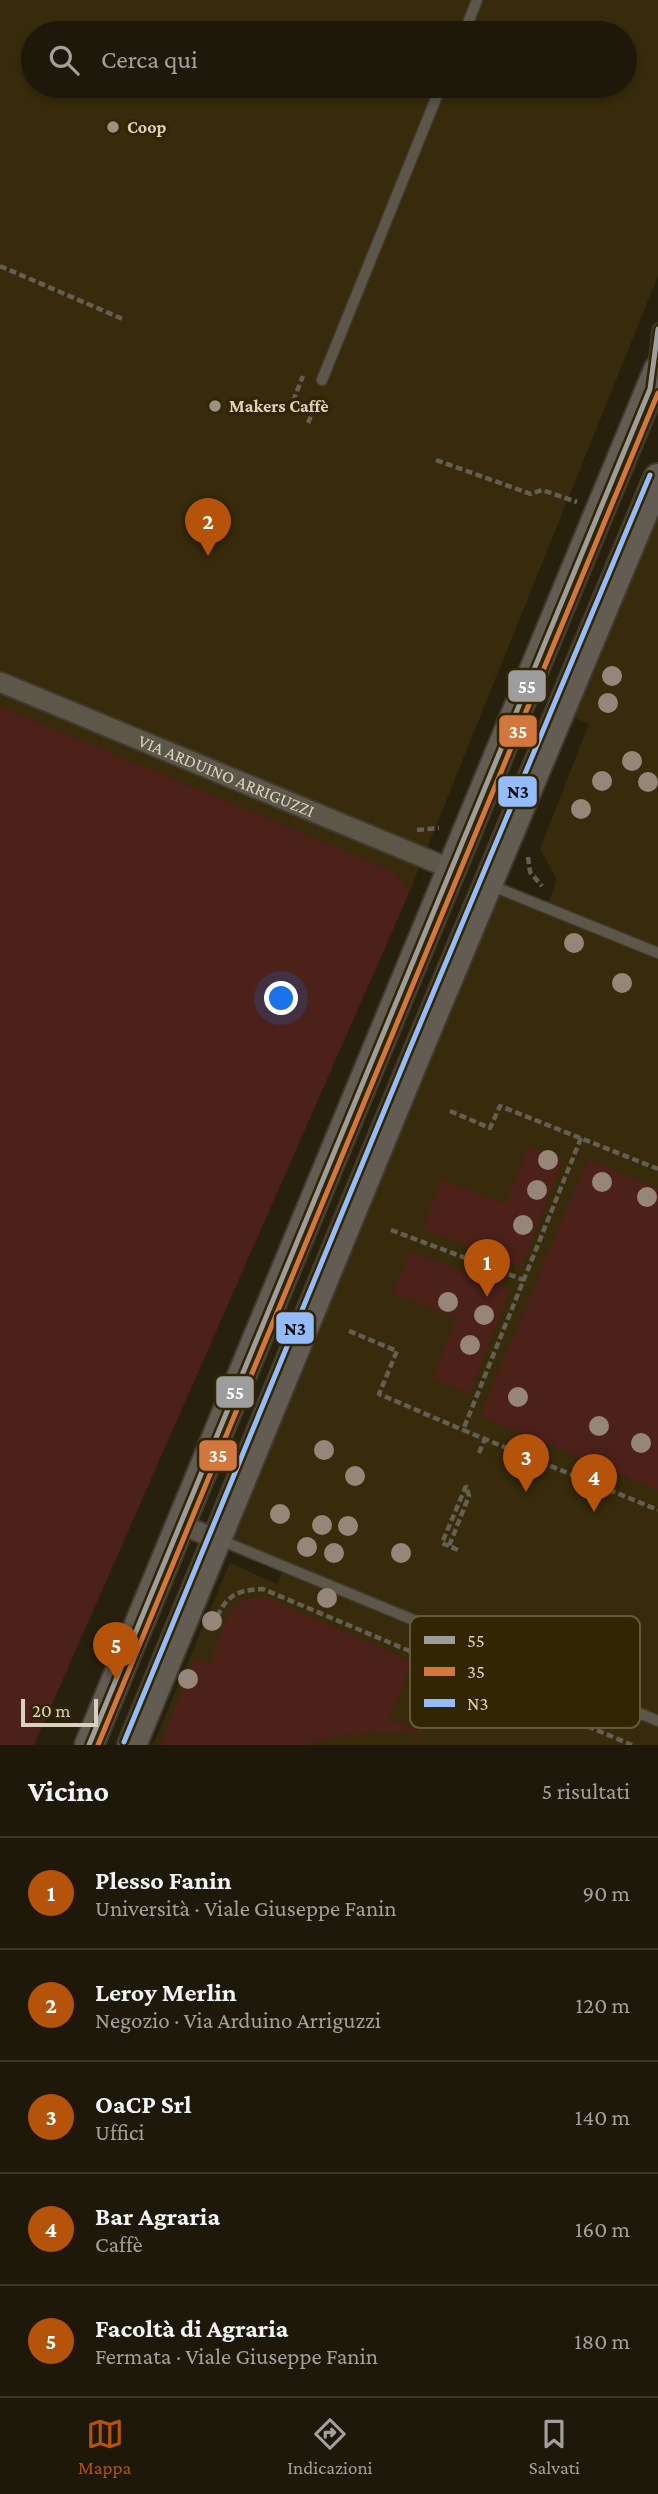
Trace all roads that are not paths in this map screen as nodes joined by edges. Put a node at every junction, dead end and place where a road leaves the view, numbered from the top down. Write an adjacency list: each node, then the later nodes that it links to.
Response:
1 (477, 0): 2 (lane)
2 (469, 21)
3 (436, 98): 5 (lane)
4 (658, 329): 6 (lane)
5 (322, 380)
6 (654, 380): 9 (main road)
7 (658, 478): 10 (main road)
8 (0, 682): 9 (street, VIA ARDUINO ARRIGUZZI)
9 (451, 869): 12 (main road)
10 (488, 884): 11 (lane); 13 (main road)
11 (658, 953)
12 (180, 1524): 13 (street); 17 (main road)
13 (216, 1539): 14 (lane); 18 (main road)
14 (410, 1619)
15 (640, 1714): 16 (lane)
16 (658, 1721)
17 (89, 1745)
18 (132, 1745)

